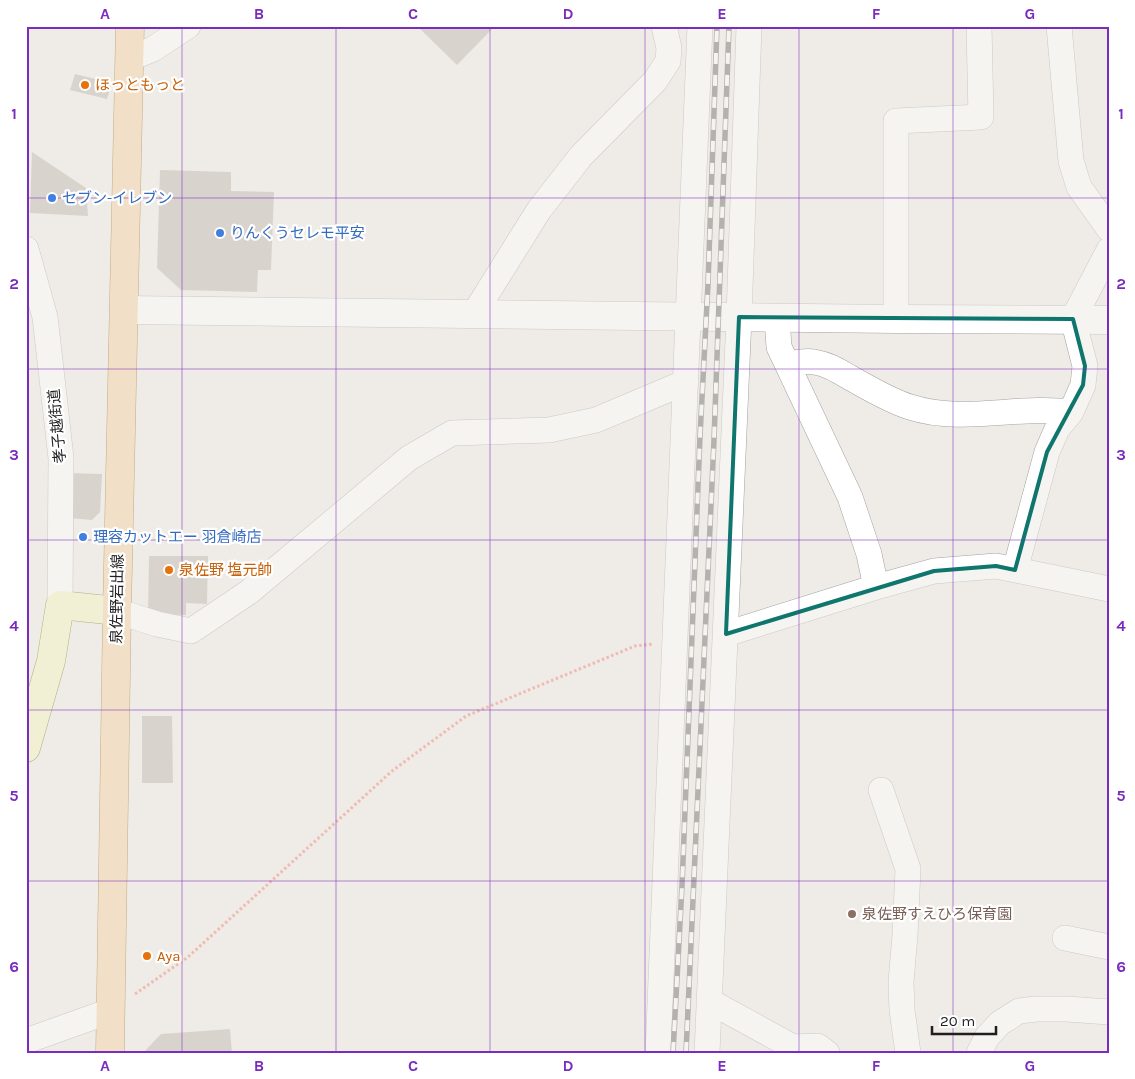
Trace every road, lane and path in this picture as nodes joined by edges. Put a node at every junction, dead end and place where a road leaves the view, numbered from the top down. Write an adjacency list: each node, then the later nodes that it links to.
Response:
1 (130, 26): 8 (main road, 泉佐野岩出線)
2 (188, 26): 8 (street)
3 (664, 26): 13 (street)
4 (700, 26): 14 (street)
5 (749, 26): 15 (street)
6 (979, 26): 18 (street)
7 (1059, 26): 9 (street)
8 (129, 59): 12 (main road, 泉佐野岩出線)
9 (1109, 229)
10 (26, 249): 26 (street, 孝子越街道)
11 (1109, 250): 17 (street)
12 (124, 310): 13 (street); 27 (main road, 泉佐野岩出線)
13 (474, 314): 14 (street)
14 (687, 316): 15 (street); 21 (street)
15 (740, 317): 16 (street); 28 (street)
16 (777, 318): 18 (street); 20 (street)
17 (1073, 319): 18 (street); 19 (street); 22 (street)
18 (896, 320)
19 (1109, 320)
20 (787, 364): 22 (street); 24 (street)
21 (686, 382): 27 (street); 29 (street)
22 (1071, 412): 23 (street)
23 (1015, 570): 24 (street); 25 (street)
24 (876, 587): 28 (street)
25 (1109, 589)
26 (60, 605): 27 (main road); 30 (main road)
27 (117, 611): 35 (main road, 泉佐野岩出線)
28 (726, 634): 34 (street)
29 (675, 641): 35 (path); 39 (street)
30 (26, 748)
31 (881, 790): 42 (street)
32 (1065, 938): 33 (street)
33 (1109, 947)
34 (710, 1001): 40 (street); 41 (street)
35 (110, 1011): 37 (street); 38 (main road, 泉佐野岩出線)
36 (1109, 1012): 43 (street)
37 (26, 1041)
38 (110, 1053)
39 (658, 1053)
40 (707, 1053)
41 (827, 1053)
42 (908, 1053)
43 (978, 1053)

